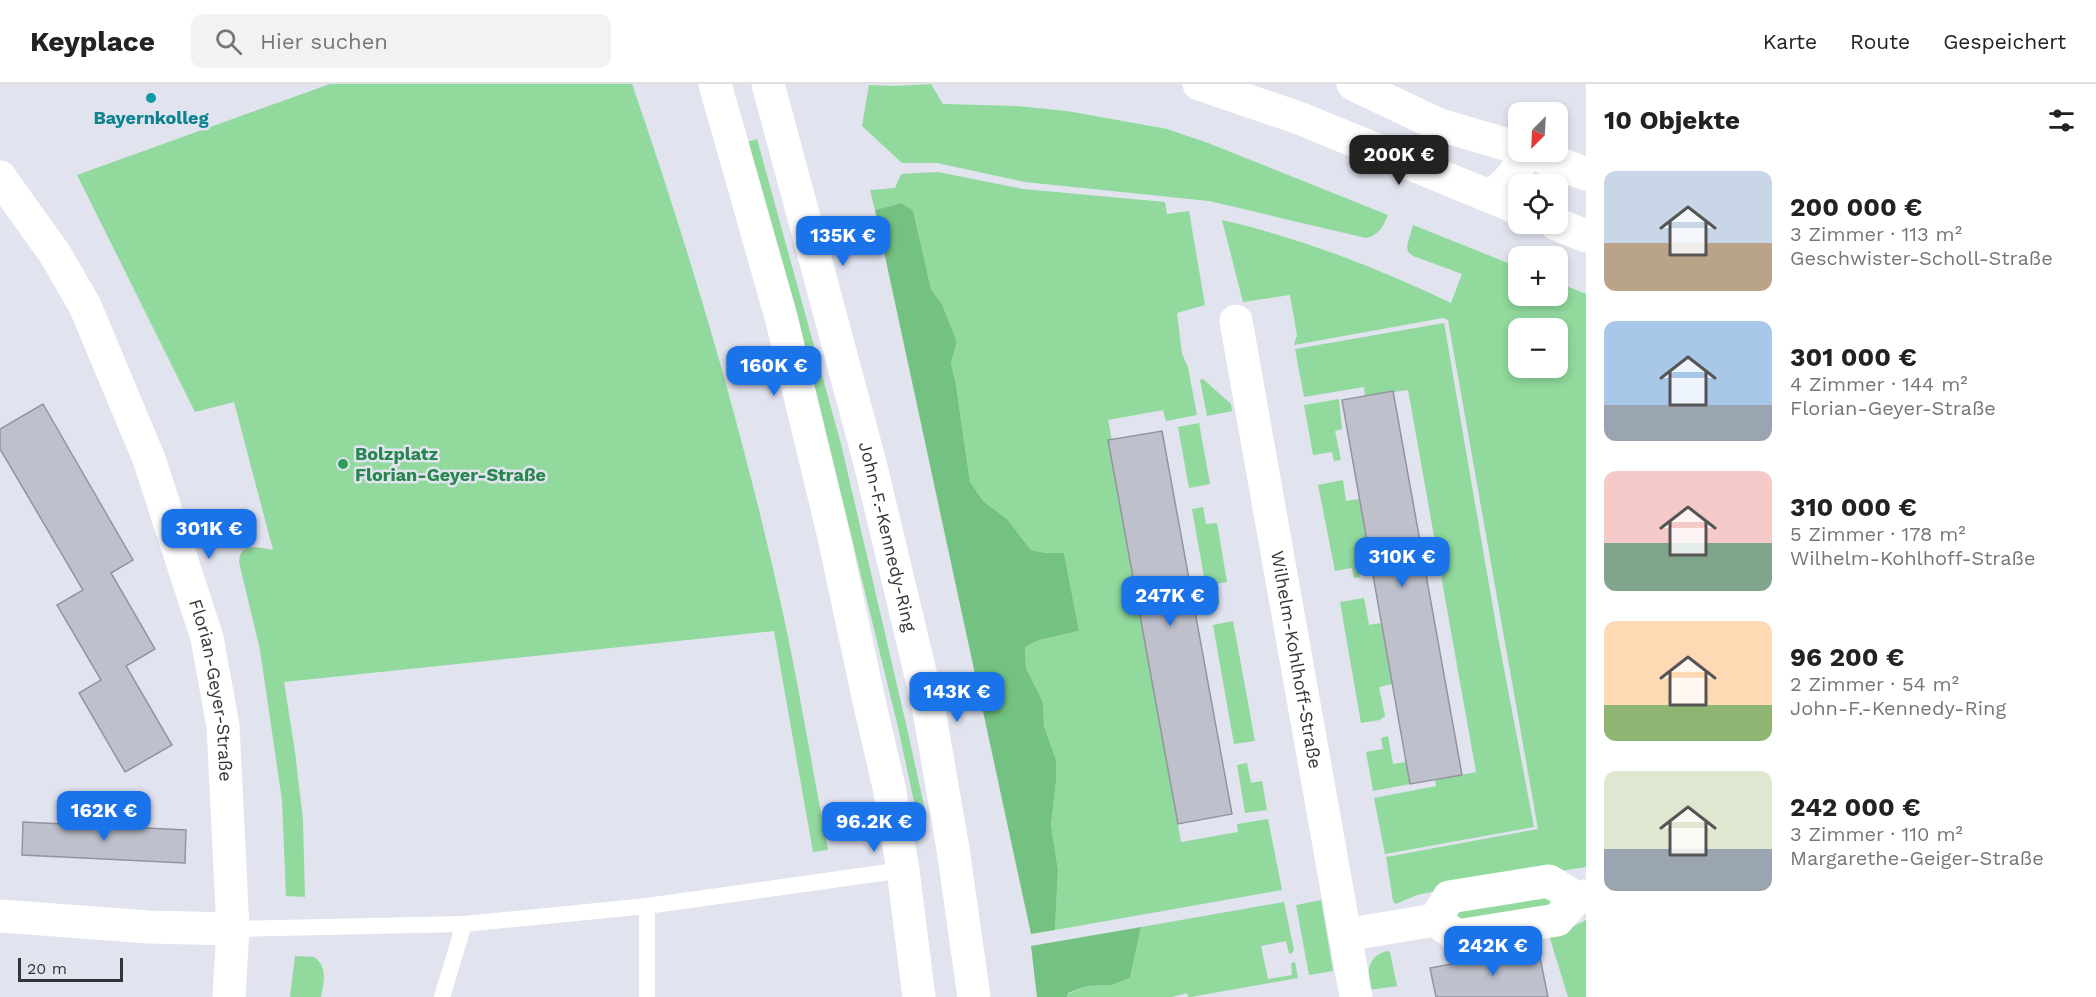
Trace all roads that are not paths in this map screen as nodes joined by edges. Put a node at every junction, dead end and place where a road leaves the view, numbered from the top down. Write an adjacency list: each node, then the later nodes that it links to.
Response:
1 (715, 84): 14 (street)
2 (768, 84): 25 (street, John-F.-Kennedy-Ring)
3 (1199, 84): 10 (street)
4 (1353, 84): 5 (street)
5 (1508, 145)
6 (1522, 162): 10 (street)
7 (1554, 162): 8 (street)
8 (1586, 174)
9 (0, 177): 19 (street, Florian-Geyer-Straße)
10 (1504, 202)
11 (1568, 229): 12 (street)
12 (1586, 236)
13 (1236, 321): 20 (street, Wilhelm-Kohlhoff-Straße)
14 (903, 870): 16 (lane); 24 (street)
15 (1581, 897): 20 (street)
16 (647, 906): 18 (lane); 23 (lane)
17 (0, 916): 19 (street)
18 (464, 924): 19 (lane); 22 (lane)
19 (233, 929): 21 (street, Florian-Geyer-Straße)
20 (1345, 935): 26 (street, Wilhelm-Kohlhoff-Straße)
21 (229, 997)
22 (442, 997)
23 (647, 997)
24 (919, 997)
25 (974, 997)
26 (1356, 997)

